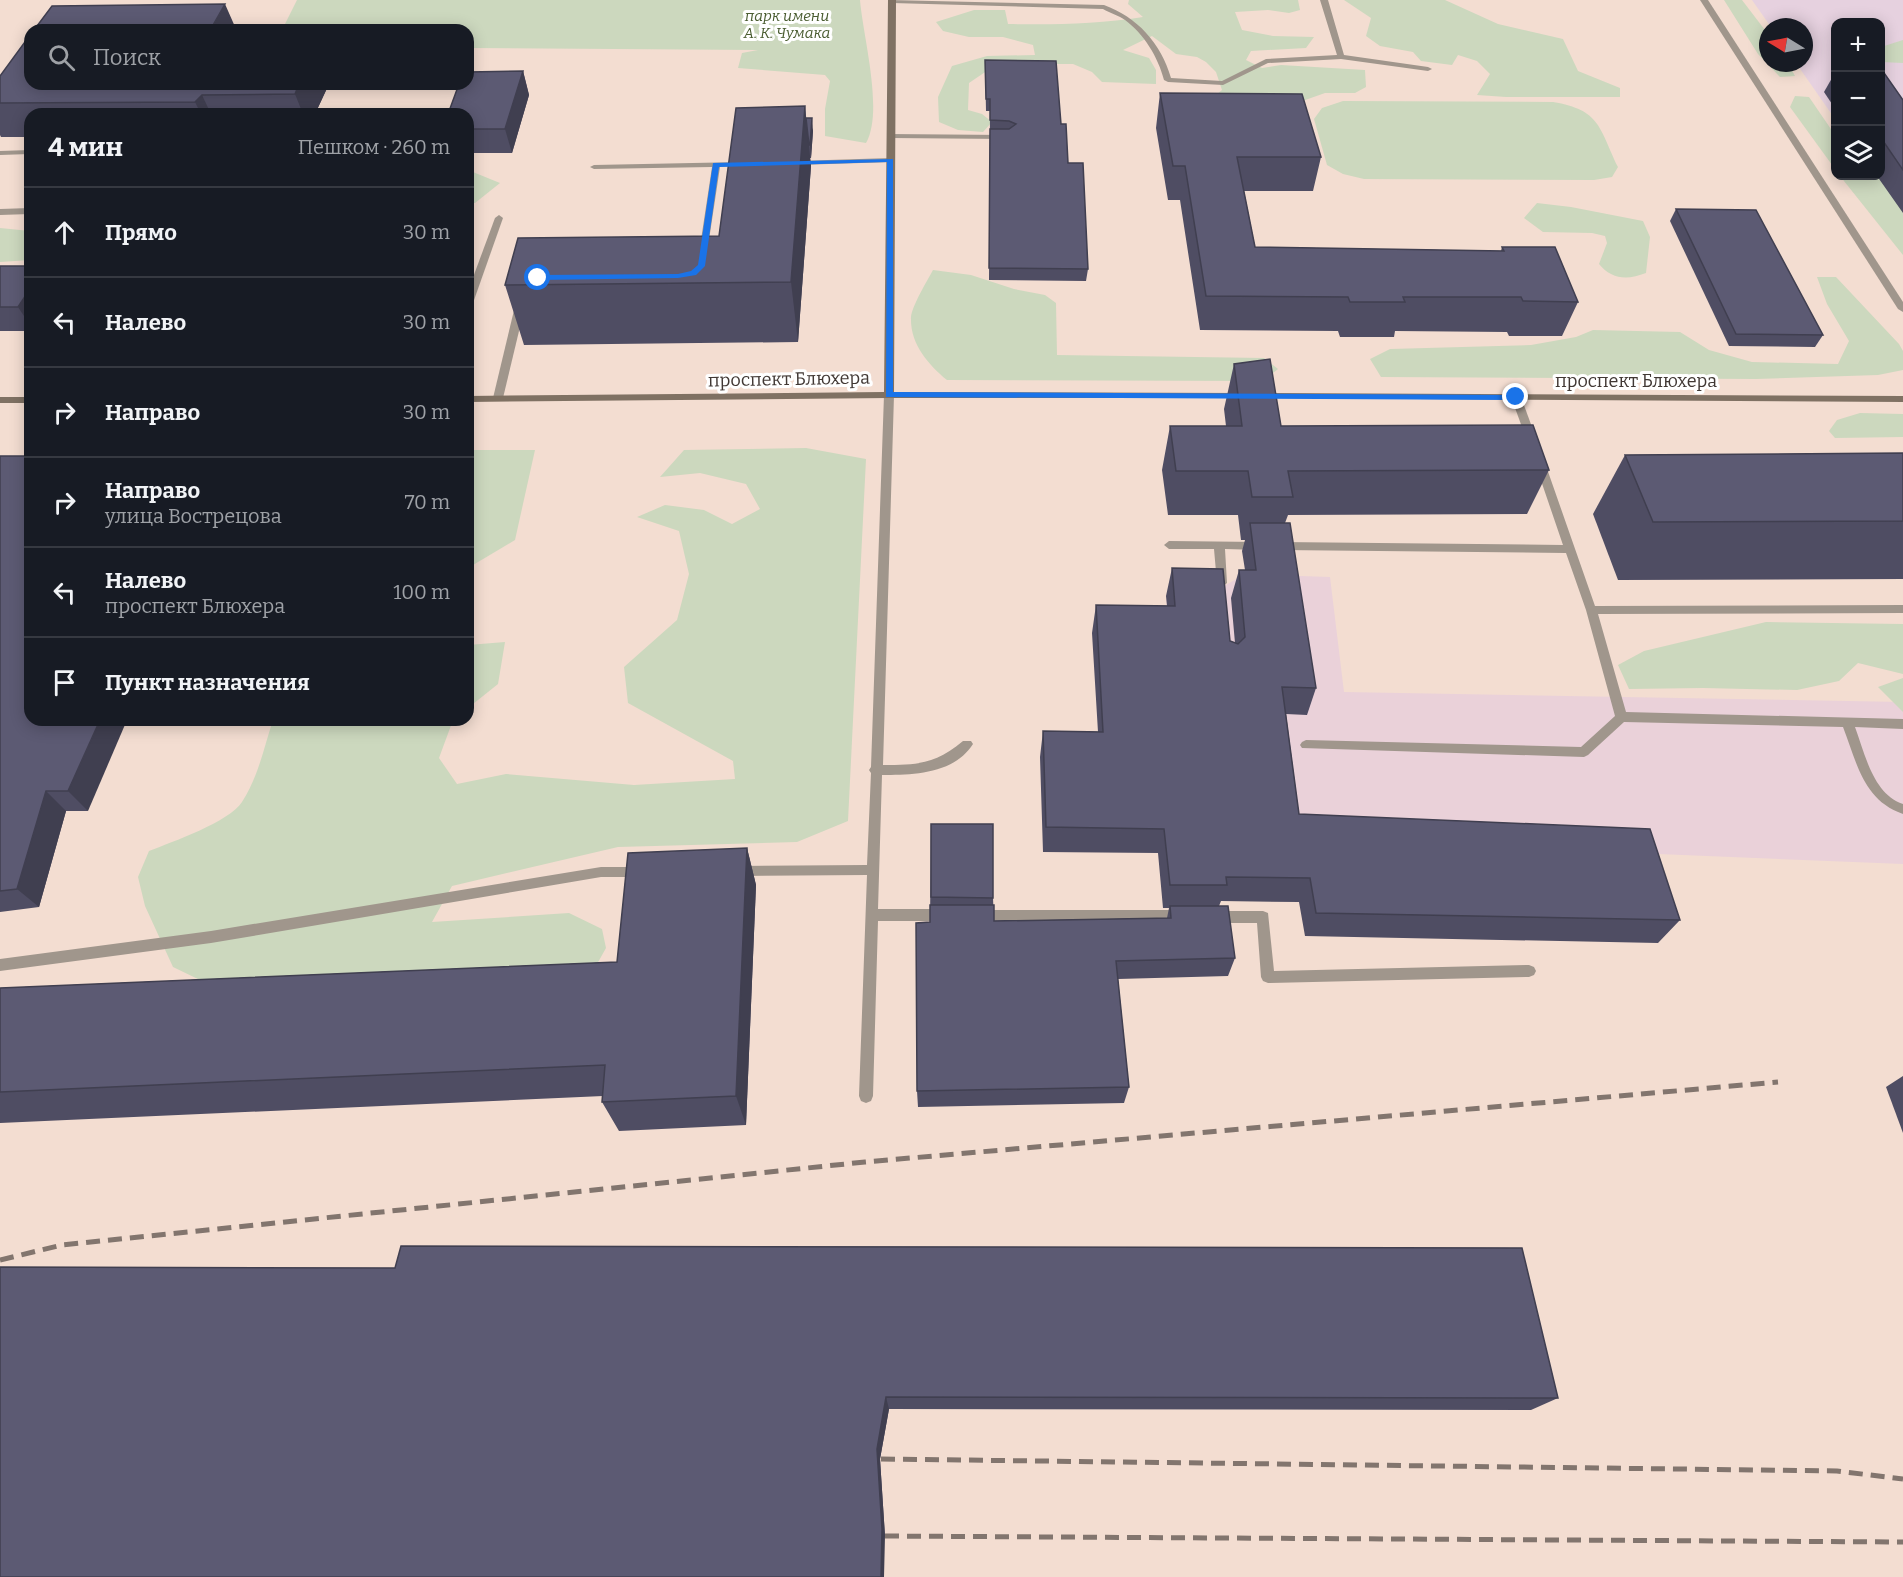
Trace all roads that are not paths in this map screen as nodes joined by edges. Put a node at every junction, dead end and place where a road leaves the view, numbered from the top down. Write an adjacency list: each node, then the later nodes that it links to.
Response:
1 (892, 0): 4 (street); 6 (main road)
2 (1324, 0): 4 (street)
3 (1704, 0): 21 (street)
4 (1341, 57): 5 (street)
5 (1428, 69)
6 (891, 136): 7 (street); 10 (main road)
7 (1009, 136)
8 (24, 152): 9 (street)
9 (0, 153)
10 (891, 160): 11 (street); 22 (main road)
11 (786, 163)
12 (751, 164): 13 (street)
13 (716, 165): 14 (street); 18 (street)
14 (594, 167)
15 (24, 211): 16 (street)
16 (0, 212)
17 (500, 218): 19 (street)
18 (702, 266)
19 (474, 287)
20 (522, 299): 24 (street)
21 (1903, 309)
22 (889, 395): 23 (main road, проспект Блюхера); 24 (main road, проспект Блюхера); 40 (street)
23 (1516, 397): 26 (main road, проспект Блюхера); 31 (street)
24 (498, 398): 25 (main road, проспект Блюхера)
25 (474, 399)
26 (1903, 399)
27 (0, 400): 28 (main road)
28 (24, 400)
29 (1169, 545): 30 (street)
30 (1219, 546): 31 (street); 32 (street)
31 (1570, 549): 34 (street)
32 (1223, 600)
33 (1903, 609): 34 (street)
34 (1591, 610): 35 (street)
35 (1621, 717): 36 (street); 39 (street)
36 (1847, 723): 37 (street); 41 (street)
37 (1903, 724)
38 (967, 744): 40 (street)
39 (1306, 745)
40 (875, 770): 42 (street)
41 (1903, 809)
42 (872, 870): 43 (street); 45 (street)
43 (731, 871)
44 (648, 872): 46 (street)
45 (871, 915): 47 (street); 48 (street)
46 (0, 964)
47 (1529, 971)
48 (866, 1096)

